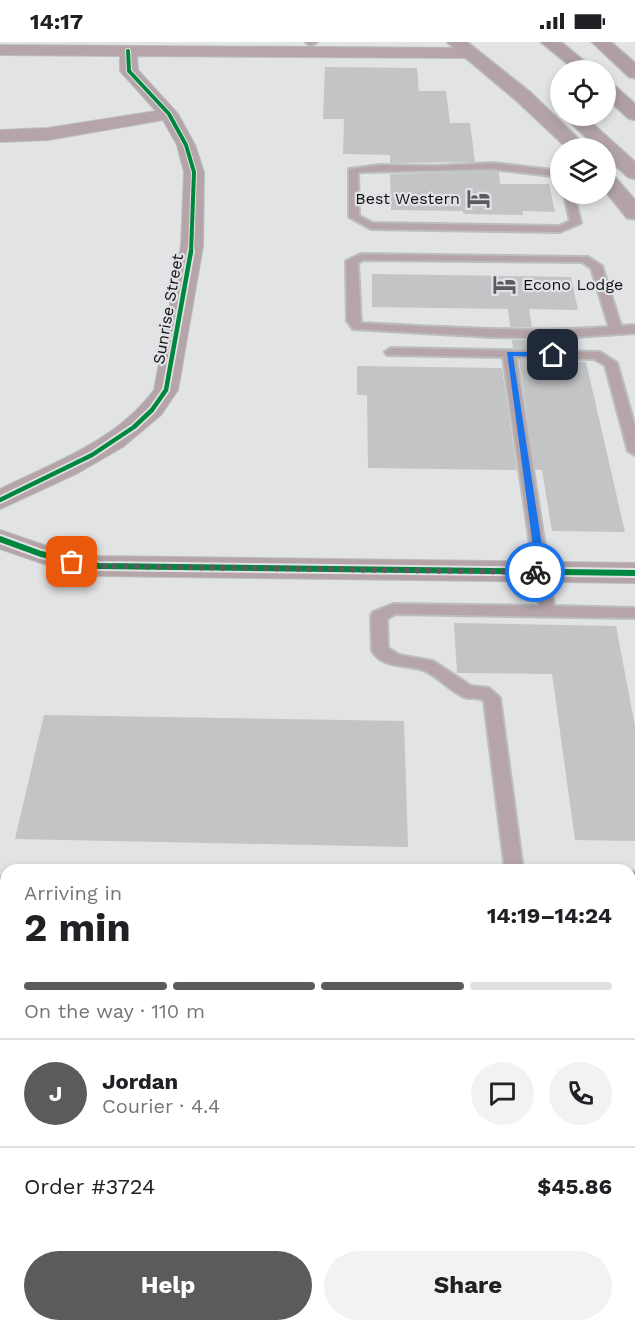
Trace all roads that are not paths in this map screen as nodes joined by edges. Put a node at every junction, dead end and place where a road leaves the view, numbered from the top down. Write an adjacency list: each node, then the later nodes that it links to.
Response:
1 (550, 42): 8 (highway)
2 (601, 42): 9 (highway)
3 (312, 45): 5 (street); 7 (street)
4 (42, 46): 6 (street); 7 (street)
5 (469, 46): 10 (street); 16 (street)
6 (0, 50)
7 (128, 51): 12 (street, Sunrise Street)
8 (573, 60)
9 (635, 73)
10 (545, 93)
11 (616, 97): 13 (highway)
12 (170, 114): 15 (street); 27 (street, Sunrise Street)
13 (635, 114)
14 (584, 126): 17 (street)
15 (0, 136)
16 (567, 138)
17 (635, 173)
18 (550, 174): 20 (lane)
19 (616, 191): 21 (street)
20 (571, 204)
21 (635, 213)
22 (615, 328): 22 (lane); 23 (lane)
23 (635, 328)
24 (391, 352): 25 (lane)
25 (509, 354): 26 (lane); 29 (lane)
26 (635, 447)
27 (0, 500)
28 (0, 539): 29 (street)
29 (541, 572): 30 (street); 31 (lane)
30 (635, 573)
31 (547, 611): 32 (lane); 33 (lane)
32 (635, 613)
33 (513, 864)

